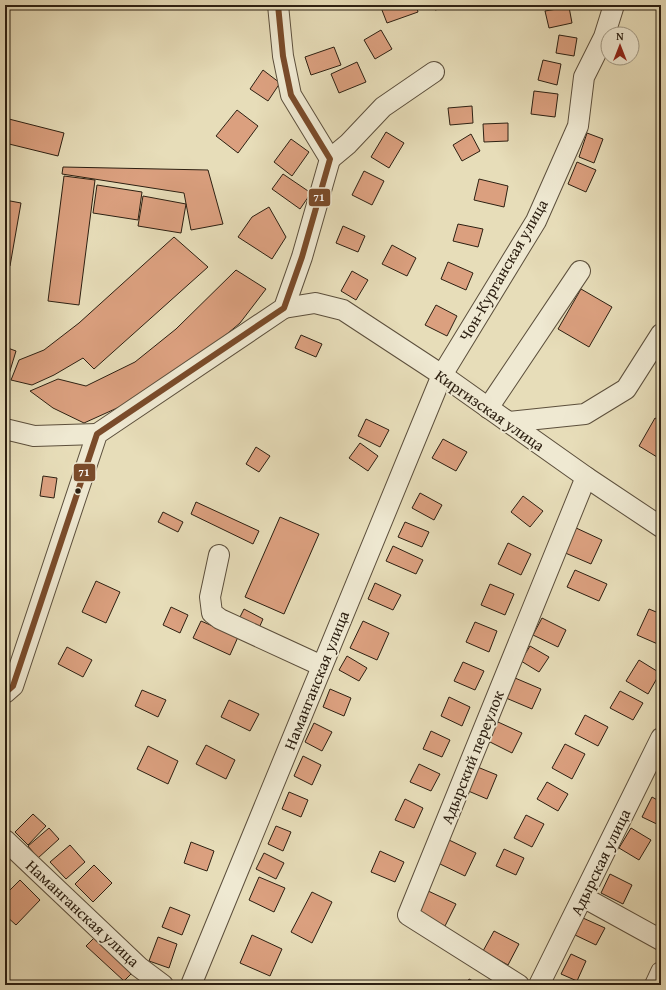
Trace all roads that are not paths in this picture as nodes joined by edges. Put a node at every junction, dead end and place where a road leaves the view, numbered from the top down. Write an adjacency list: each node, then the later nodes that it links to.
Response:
1 (278, 5): 4 (street)
2 (614, 5): 8 (street, Чон-Курганская улица)
3 (434, 72): 4 (street)
4 (330, 159): 6 (street)
5 (580, 271): 9 (street)
6 (284, 308): 8 (street, Киргизская улица); 12 (street)
7 (661, 334): 10 (street)
8 (442, 376): 9 (street, Киргизская улица); 16 (street, Наманганская улица)
9 (488, 408): 10 (street, Киргизская улица)
10 (508, 422): 13 (street, Киргизская улица)
11 (5, 429): 12 (street)
12 (97, 434): 17 (street)
13 (586, 478): 14 (street, Киргизская улица); 25 (street, Адырский переулок)
14 (661, 527)
15 (219, 554): 16 (street)
16 (322, 666): 24 (street, Наманганская улица)
17 (5, 693)
18 (661, 738): 20 (street, Адырская улица)
19 (5, 840): 23 (street, Наманганская улица)
20 (583, 897): 21 (street); 26 (street, Адырская улица)
21 (661, 940)
22 (661, 972): 27 (street)
23 (163, 985)
24 (191, 985)
25 (519, 985)
26 (539, 985)
27 (655, 985)

